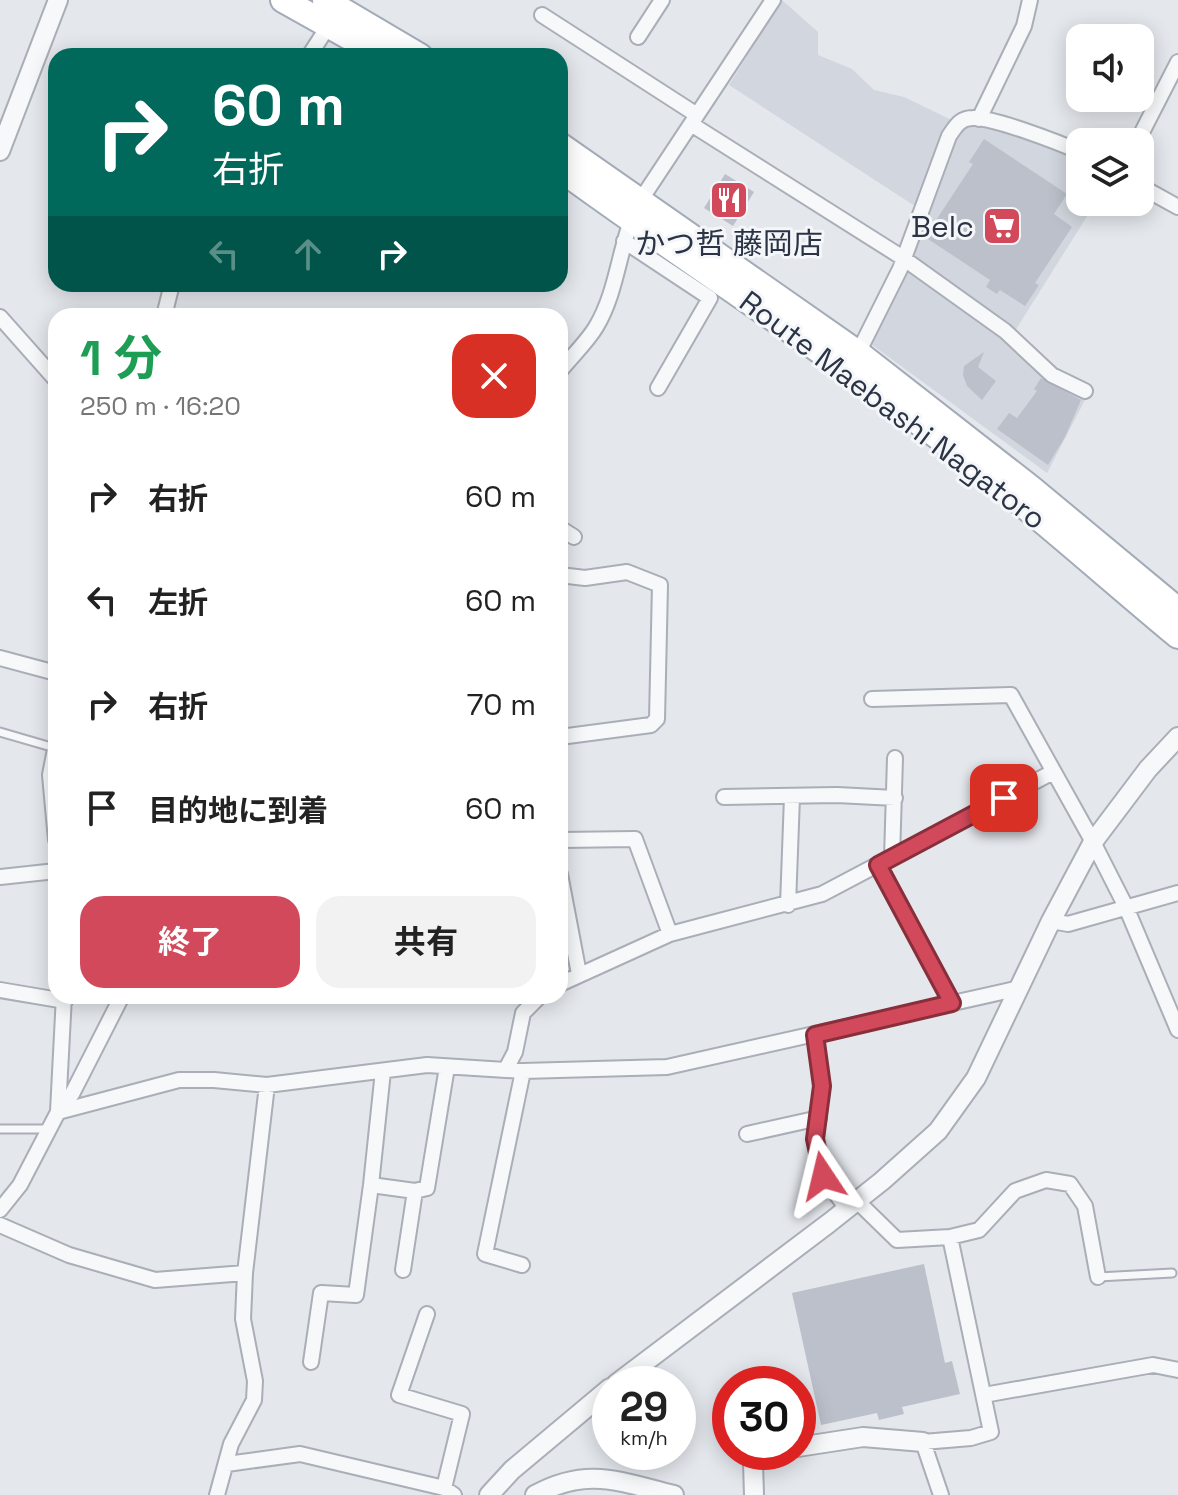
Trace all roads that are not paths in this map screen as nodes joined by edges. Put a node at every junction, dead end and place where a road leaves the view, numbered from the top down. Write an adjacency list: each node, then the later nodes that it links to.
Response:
1 (58, 0): 17 (street)
2 (283, 0): 6 (main road)
3 (662, 0): 8 (street)
4 (773, 0): 14 (street)
5 (1030, 0): 13 (street)
6 (334, 8): 9 (street); 10 (main road); 11 (main road)
7 (542, 15): 14 (street)
8 (638, 37)
9 (313, 48)
10 (375, 48)
11 (406, 48)
12 (1178, 62): 15 (street)
13 (979, 119): 16 (street); 23 (street)
14 (694, 120): 22 (street); 23 (street)
15 (1144, 128)
16 (1066, 146)
17 (0, 151)
18 (568, 154): 22 (main road, Route Maebashi Nagatoro)
19 (568, 175): 22 (main road, Route Maebashi Nagatoro)
20 (1154, 194): 21 (street)
21 (1178, 207)
22 (631, 221): 25 (main road, Route Maebashi Nagatoro); 26 (street); 28 (street); 34 (main road, Route Maebashi Nagatoro)
23 (903, 258): 25 (street); 29 (street)
24 (0, 317): 27 (street)
25 (858, 353): 33 (main road, Route Maebashi Nagatoro)
26 (568, 361)
27 (48, 371)
28 (658, 388)
29 (1085, 391)
30 (568, 533): 31 (street)
31 (574, 537)
32 (568, 576): 39 (street)
33 (1178, 610)
34 (1178, 636)
35 (0, 658): 36 (street)
36 (48, 671)
37 (872, 699): 43 (street)
38 (0, 732): 41 (lane)
39 (568, 736)
40 (1178, 737): 48 (street)
41 (48, 744)
42 (895, 758): 46 (street)
43 (1053, 772): 48 (street); 49 (street)
44 (724, 797): 45 (street)
45 (792, 797): 46 (street); 53 (street)
46 (895, 798): 49 (street)
47 (568, 840): 57 (street)
48 (1093, 842): 54 (street); 56 (street)
49 (885, 861): 53 (street); 63 (street)
50 (48, 872): 51 (street)
51 (0, 877)
52 (1178, 893): 54 (street)
53 (788, 905): 57 (street)
54 (1126, 907): 56 (street); 67 (street)
55 (568, 916): 58 (street)
56 (1051, 921): 60 (street)
57 (670, 934): 58 (street)
58 (579, 974): 59 (street)
59 (568, 980)
60 (1020, 988): 63 (street); 81 (street)
61 (0, 990): 62 (street)
62 (48, 996)
63 (952, 1003): 68 (street)
64 (64, 1004): 74 (street)
65 (118, 1004): 74 (street)
66 (532, 1004): 70 (street)
67 (1178, 1030)
68 (815, 1035): 72 (street); 75 (street)
69 (447, 1067): 70 (street); 71 (street); 80 (street)
70 (506, 1069): 72 (street)
71 (383, 1071): 73 (street); 79 (street)
72 (523, 1071): 85 (street)
73 (267, 1085): 74 (street); 87 (street)
74 (58, 1112): 77 (street)
75 (819, 1118): 78 (street); 81 (street)
76 (0, 1129): 77 (lane)
77 (49, 1129): 82 (street)
78 (747, 1134)
79 (371, 1185): 80 (street); 91 (street)
80 (415, 1191): 86 (street)
81 (852, 1205): 84 (street); 92 (street)
82 (0, 1210)
83 (0, 1225): 87 (street)
84 (950, 1237): 89 (street); 94 (street)
85 (522, 1265)
86 (403, 1270)
87 (245, 1273): 98 (street)
88 (1172, 1273): 89 (lane)
89 (1098, 1277)
90 (427, 1314): 101 (street)
91 (311, 1362)
92 (640, 1366)
93 (1178, 1370): 94 (street)
94 (984, 1395): 96 (street)
95 (592, 1402): 100 (street)
96 (923, 1442): 97 (street); 106 (street)
97 (816, 1444)
98 (227, 1464): 101 (street); 102 (street)
99 (753, 1470): 105 (street)
100 (501, 1491)
101 (449, 1492)
102 (217, 1495)
103 (535, 1495): 104 (street)
104 (674, 1495)
105 (754, 1495)
106 (941, 1495)

